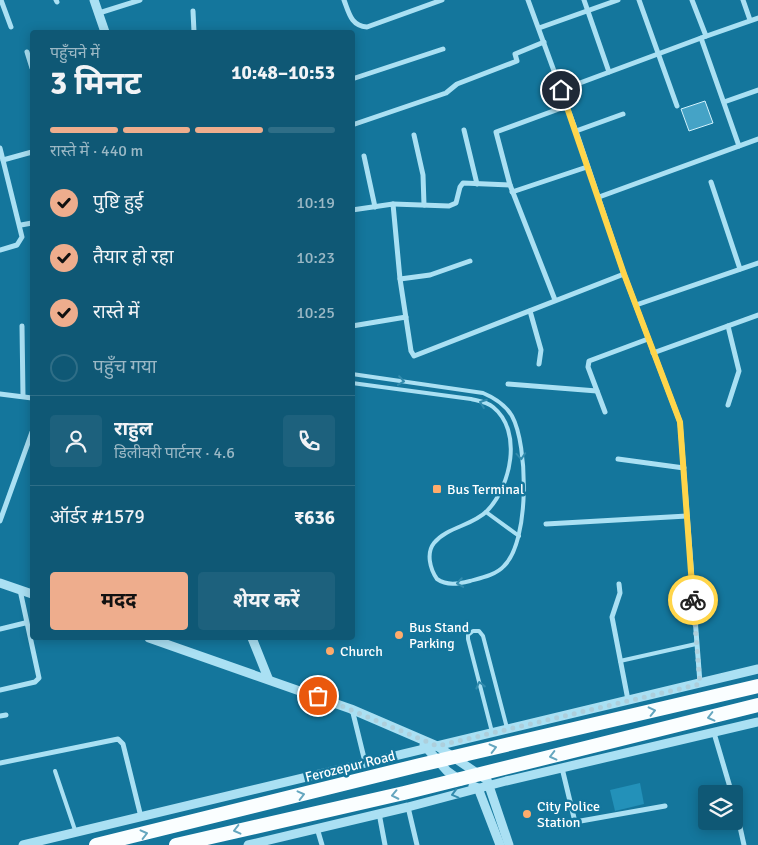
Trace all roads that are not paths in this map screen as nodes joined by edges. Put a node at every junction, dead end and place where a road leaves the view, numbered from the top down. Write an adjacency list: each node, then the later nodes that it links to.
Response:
1 (1, 0): 17 (street)
2 (94, 0): 14 (street)
3 (140, 0): 14 (street)
4 (344, 0): 5 (street)
5 (442, 0)
6 (528, 0): 18 (street)
7 (584, 0): 13 (street)
8 (618, 0): 13 (street)
9 (639, 0): 25 (street)
10 (692, 0): 21 (street)
11 (743, 0): 16 (street)
12 (193, 11): 20 (street)
13 (587, 11): 18 (street); 27 (street)
14 (99, 13): 19 (street)
15 (758, 18): 16 (street)
16 (750, 20): 21 (street)
17 (11, 27)
18 (538, 28): 22 (street)
19 (104, 30)
20 (194, 30)
21 (704, 37): 25 (street); 31 (street)
22 (544, 42): 29 (street); 35 (street)
23 (443, 49): 28 (street)
24 (27, 52): 26 (street)
25 (658, 54): 27 (street); 33 (street)
26 (30, 62)
27 (609, 72): 29 (street)
28 (355, 78)
29 (561, 90): 32 (street)
30 (758, 90): 31 (street)
31 (724, 102): 40 (street)
32 (567, 106): 37 (street); 48 (street)
33 (677, 106)
34 (623, 114): 37 (street)
35 (355, 124)
36 (464, 130): 47 (street)
37 (576, 131): 45 (street)
38 (414, 135): 52 (street)
39 (758, 139): 40 (street)
40 (739, 146): 50 (street)
41 (0, 148): 44 (street)
42 (30, 153): 44 (street)
43 (364, 156): 53 (street)
44 (3, 160): 56 (street)
45 (588, 167): 49 (street); 50 (street)
46 (711, 182): 60 (street)
47 (477, 184): 48 (street); 52 (street)
48 (510, 185): 49 (street)
49 (512, 192): 63 (street)
50 (599, 197): 61 (street)
51 (393, 204): 52 (street); 53 (street); 62 (street)
52 (424, 205)
53 (374, 207): 54 (street)
54 (355, 210)
55 (30, 223): 56 (street)
56 (21, 225): 57 (street)
57 (0, 250)
58 (470, 261): 62 (street)
59 (758, 263): 60 (street)
60 (740, 269): 64 (street)
61 (624, 274): 63 (street); 64 (street)
62 (400, 280): 67 (street)
63 (555, 300): 65 (street)
64 (636, 305): 71 (street)
65 (530, 311): 67 (street); 73 (street)
66 (758, 315): 70 (street)
67 (406, 317): 69 (street)
68 (22, 326): 79 (street)
69 (355, 326)
70 (728, 326): 72 (street); 81 (street)
71 (648, 339): 72 (street); 77 (street)
72 (653, 353): 85 (street)
73 (539, 364)
74 (355, 374): 90 (lane, one-way to 90)
75 (355, 383): 86 (lane, one-way to 75)
76 (508, 384): 77 (street)
77 (597, 391): 82 (street)
78 (0, 394): 79 (street)
79 (23, 396): 80 (street)
80 (30, 398)
81 (728, 405)
82 (604, 412)
83 (30, 438): 88 (street)
84 (618, 459): 85 (street)
85 (684, 468): 87 (street)
86 (486, 512): 90 (lane); 90 (lane, one-way to 86)
87 (687, 516): 89 (street); 101 (street)
88 (0, 521)
89 (546, 524)
90 (519, 536)
91 (0, 583): 93 (street)
92 (619, 584): 102 (street)
93 (20, 590): 94 (street); 95 (street)
94 (30, 591)
95 (26, 623): 96 (street); 97 (street)
96 (0, 629)
97 (30, 640)
98 (30, 640): 107 (street)
99 (155, 640): 104 (street)
100 (253, 640): 104 (street)
101 (696, 644): 102 (lane); 105 (street)
102 (620, 661): 108 (street)
103 (758, 669): 105 (street)
104 (268, 678): 110 (street)
105 (700, 684): 108 (street)
106 (758, 686): 134 (highway, Ferozepur Road, one-way to 106, bridge)
107 (0, 690)
108 (628, 700): 112 (street)
109 (758, 705): 135 (highway, one-way to 135, bridge)
110 (351, 709): 115 (street); 118 (street)
111 (758, 722): 114 (street)
112 (507, 729): 113 (street); 113 (lane, one-way to 112)
113 (492, 732): 116 (street)
114 (714, 733): 120 (street); 123 (street)
115 (417, 738): 116 (street); 117 (street)
116 (437, 746): 117 (street); 122 (street)
117 (426, 748): 118 (street); 124 (street)
118 (366, 762): 128 (street)
119 (0, 763): 128 (street)
120 (562, 768): 122 (street); 125 (street)
121 (55, 771): 131 (lane)
122 (491, 785): 124 (street); 141 (street)
123 (729, 785)
124 (478, 788): 126 (street, one-way to 126); 140 (street)
125 (665, 806)
126 (408, 807): 127 (street); 139 (street)
127 (379, 813): 129 (street); 138 (street)
128 (142, 817): 131 (street)
129 (317, 828): 136 (street); 137 (street)
130 (741, 830): 132 (street)
131 (76, 833): 133 (street)
132 (744, 844): 142 (street)
133 (23, 845)
134 (96, 845)
135 (176, 845)
136 (248, 845)
137 (322, 845)
138 (385, 845)
139 (418, 845)
140 (500, 845)
141 (509, 845)
142 (736, 845)

